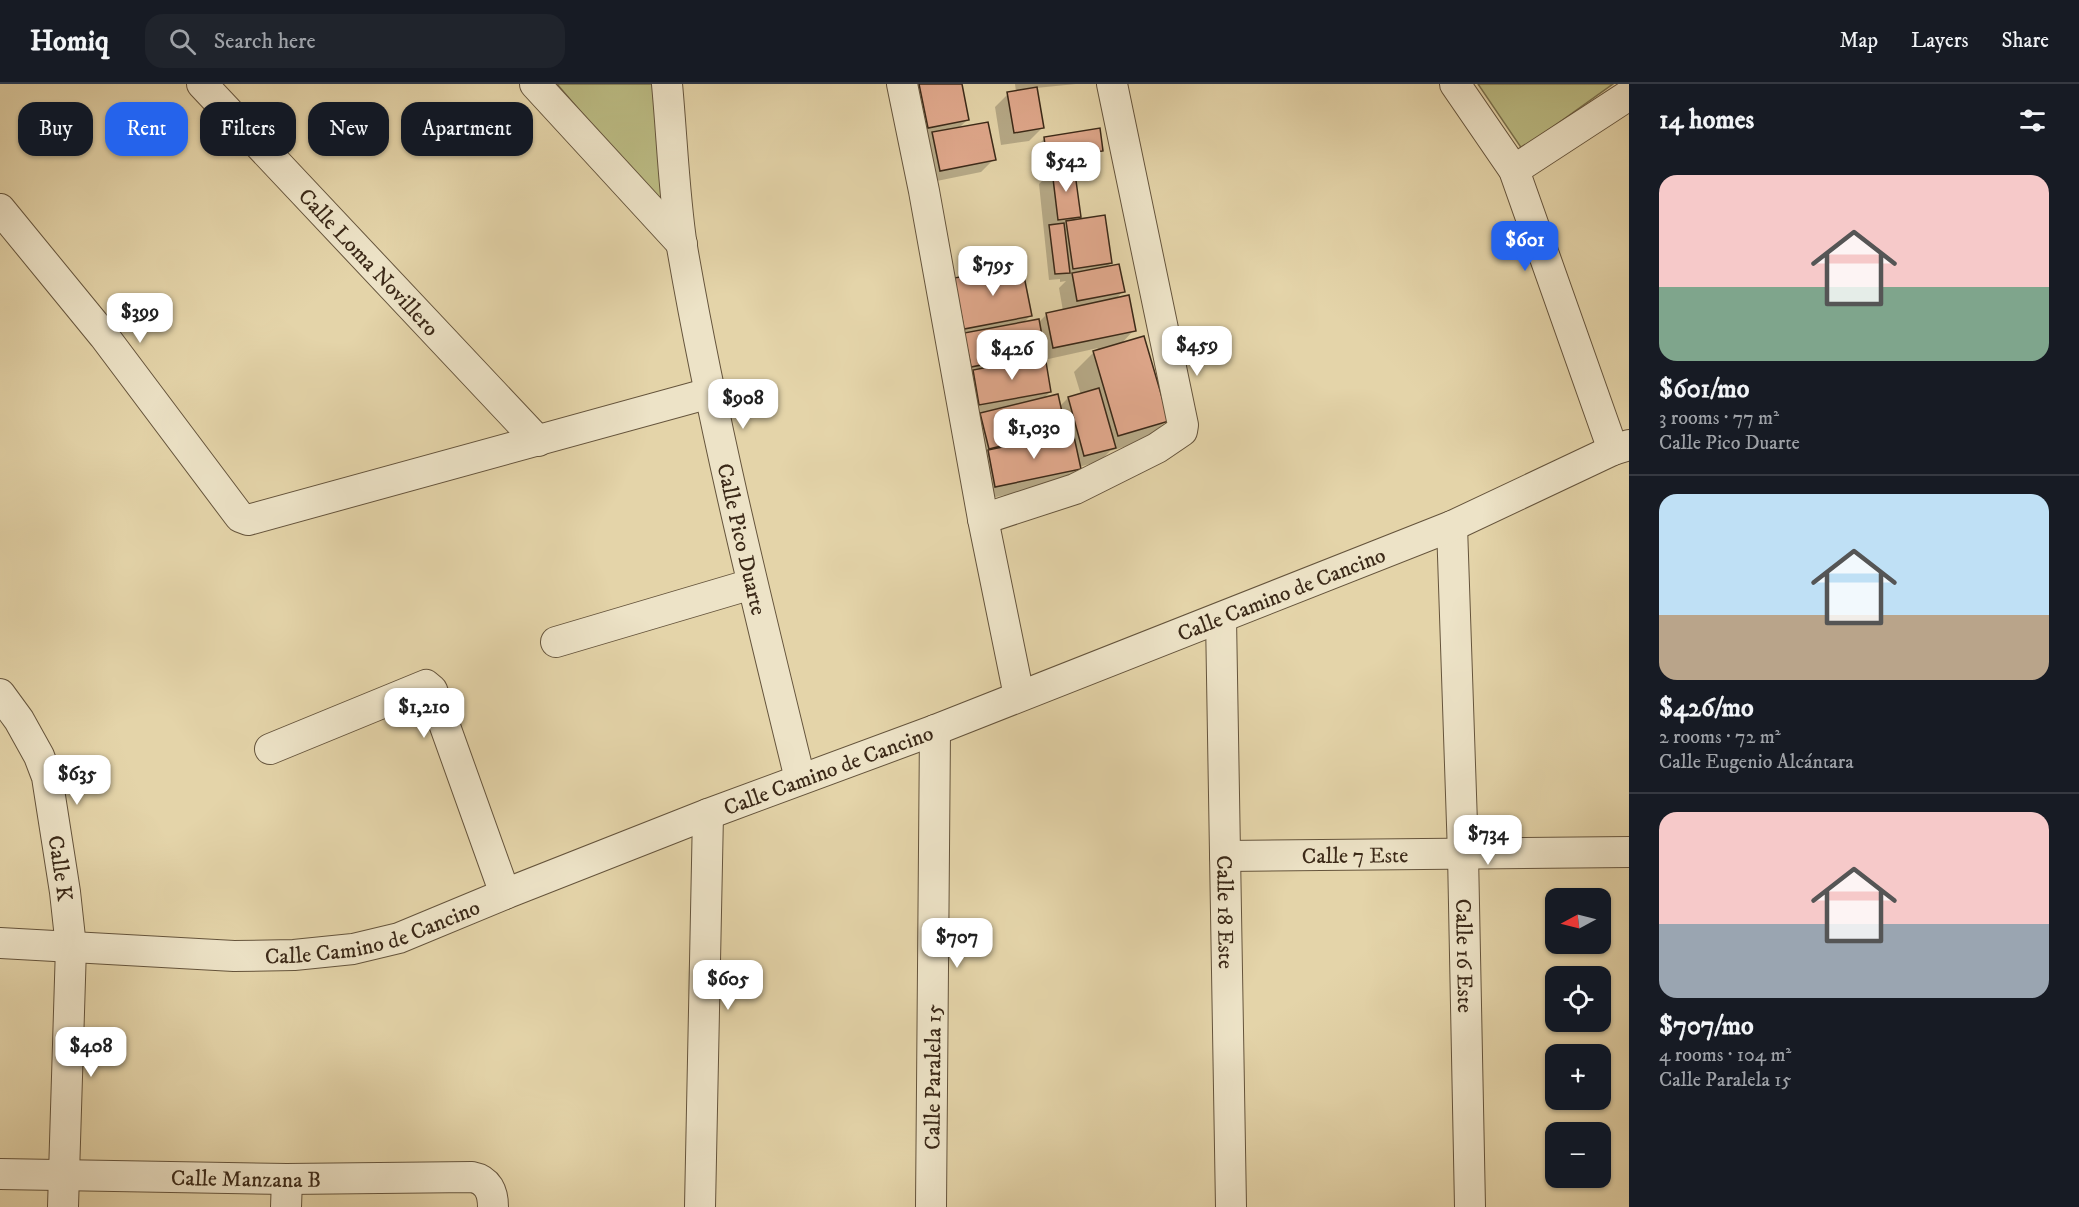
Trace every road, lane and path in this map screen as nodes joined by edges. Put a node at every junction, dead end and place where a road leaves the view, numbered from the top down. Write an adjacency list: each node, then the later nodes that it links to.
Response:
1 (202, 84): 12 (street, Calle Loma Novillero)
2 (535, 84): 10 (street)
3 (666, 84): 10 (street, Calle Pico Duarte)
4 (902, 84): 14 (street)
5 (1112, 84): 14 (street)
6 (1455, 84): 8 (street)
7 (1629, 95): 8 (street)
8 (1514, 170): 13 (street)
9 (0, 209): 12 (street)
10 (682, 244): 11 (street, Calle Pico Duarte)
11 (710, 393): 12 (street); 16 (street, Calle Pico Duarte)
12 (538, 441)
13 (1621, 448): 15 (street, Calle Camino de Cancino)
14 (983, 519): 20 (street)
15 (1452, 526): 17 (street, Calle Camino de Cancino); 26 (street, Calle 16 Este)
16 (752, 584): 18 (street); 23 (street, Calle Pico Duarte)
17 (1221, 618): 20 (street, Calle Camino de Cancino); 27 (street, Calle 18 Este)
18 (556, 642)
19 (0, 694): 30 (street, Calle K)
20 (1019, 696): 21 (street, Calle Camino de Cancino)
21 (935, 730): 23 (street, Calle Camino de Cancino); 37 (street, Calle Paralela 15)
22 (270, 749): 28 (street)
23 (800, 779): 24 (street, Calle Camino de Cancino)
24 (708, 814): 28 (street, Calle Camino de Cancino); 36 (street)
25 (1629, 852): 26 (street, Calle 7 Este)
26 (1463, 854): 27 (street, Calle 7 Este); 39 (street, Calle 16 Este)
27 (1225, 856): 38 (street, Calle 18 Este)
28 (505, 894): 30 (street, Calle Camino de Cancino)
29 (0, 943): 30 (street, Calle Camino de Cancino)
30 (71, 947): 32 (street, Calle K)
31 (0, 1174): 32 (street, Calle Manzana B)
32 (63, 1175): 33 (street, Calle Manzana B); 35 (street, Calle K)
33 (287, 1193): 34 (street, Calle Manzana B)
34 (491, 1197)
35 (63, 1207)
36 (700, 1207)
37 (931, 1207)
38 (1231, 1207)
39 (1470, 1207)

